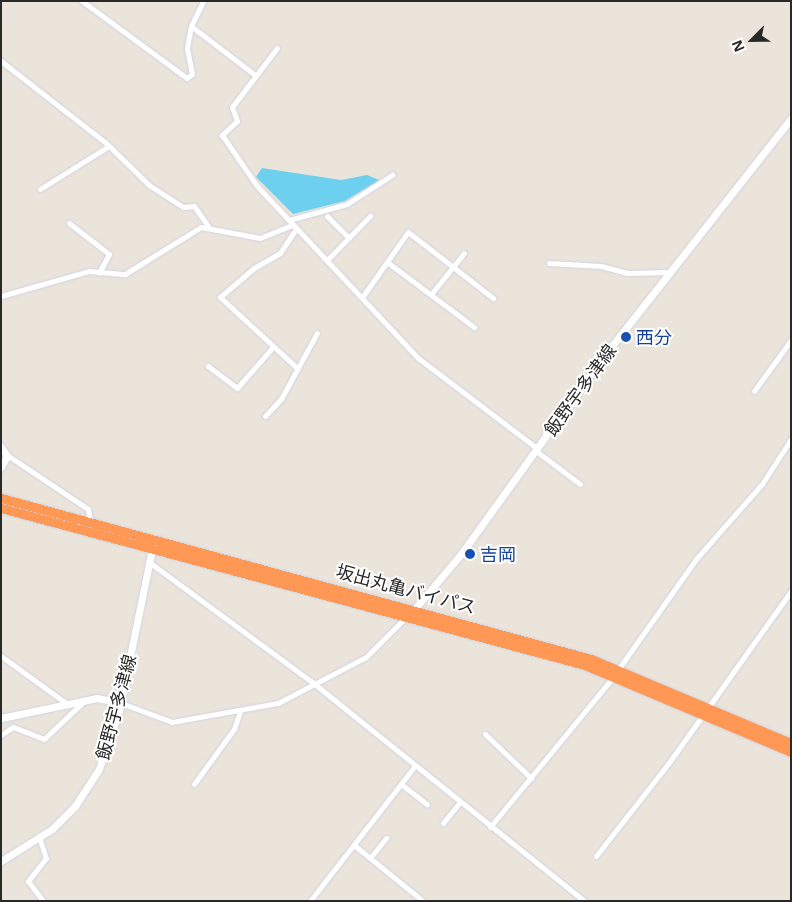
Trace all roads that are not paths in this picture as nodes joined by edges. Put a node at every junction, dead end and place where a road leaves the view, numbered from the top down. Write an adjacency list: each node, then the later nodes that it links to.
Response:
1 (82, 1): 3 (street)
2 (203, 1): 3 (street)
3 (191, 26): 6 (street)
4 (277, 48): 6 (street)
5 (1, 61): 8 (street)
6 (255, 75): 14 (street)
7 (791, 118): 22 (main road, 飯野宇多津線)
8 (109, 146): 10 (street); 15 (street)
9 (392, 175): 14 (street)
10 (40, 189)
11 (327, 216): 16 (street)
12 (370, 216): 16 (street)
13 (69, 223): 23 (street)
14 (292, 225): 15 (street); 18 (street); 31 (street)
15 (208, 226): 23 (street)
16 (349, 238): 18 (street)
17 (464, 253): 21 (street)
18 (327, 260): 26 (street)
19 (387, 262): 21 (street); 24 (street); 26 (street)
20 (549, 263): 22 (street)
21 (454, 266): 24 (street); 27 (street)
22 (671, 272): 38 (main road, 飯野宇多津線)
23 (99, 273): 25 (street)
24 (432, 293): 28 (street)
25 (1, 296)
26 (364, 296): 38 (street)
27 (493, 298)
28 (474, 327)
29 (317, 333): 33 (street)
30 (791, 340): 34 (street)
31 (274, 347): 32 (street); 33 (street)
32 (208, 366)
33 (298, 369): 35 (street)
34 (754, 391)
35 (265, 416)
36 (791, 439): 52 (street)
37 (1, 447): 39 (main road)
38 (537, 450): 41 (street); 49 (main road, 飯野宇多津線)
39 (7, 455): 40 (main road); 44 (street)
40 (1, 467)
41 (580, 484)
42 (1, 498): 44 (highway, 坂出丸亀バイパス)
43 (1, 508): 45 (highway, 坂出丸亀バイパス)
44 (90, 522): 45 (highway, 坂出丸亀バイパス)
45 (153, 543): 46 (main road, 飯野宇多津線); 47 (highway, 坂出丸亀バイパス)
46 (149, 562): 53 (street); 56 (main road, 飯野宇多津線)
47 (317, 584): 49 (highway, 坂出丸亀バイパス); 50 (highway, 坂出丸亀バイパス)
48 (791, 591): 57 (street)
49 (416, 609): 50 (main road, 飯野宇多津線); 52 (highway, 坂出丸亀バイパス)
50 (407, 615): 52 (highway, 坂出丸亀バイパス); 53 (street)
51 (1, 656): 55 (street)
52 (617, 673): 57 (highway, 坂出丸亀バイパス); 65 (street)
53 (315, 685): 58 (street); 64 (street)
54 (85, 700): 55 (main road); 56 (main road); 61 (street)
55 (66, 703): 59 (main road)
56 (120, 703): 58 (street); 73 (main road, 飯野宇多津線)
57 (705, 708): 62 (highway, 坂出丸亀バイパス); 63 (highway, 坂出丸亀バイパス); 75 (street)
58 (240, 712): 66 (street)
59 (1, 718)
60 (485, 734): 65 (street)
61 (1, 735)
62 (791, 743)
63 (791, 752)
64 (414, 767): 67 (street); 68 (street)
65 (531, 778): 71 (street)
66 (194, 784)
67 (401, 784): 69 (street); 74 (street)
68 (460, 802): 70 (street); 71 (street)
69 (427, 804)
70 (443, 823)
71 (490, 826): 81 (street)
72 (386, 838): 76 (street)
73 (40, 840): 77 (main road, 飯野宇多津線); 78 (street)
74 (354, 845): 76 (street); 79 (street)
75 (596, 856)
76 (370, 858): 80 (street)
77 (1, 861)
78 (44, 901)
79 (310, 901)
80 (423, 901)
81 (584, 901)

